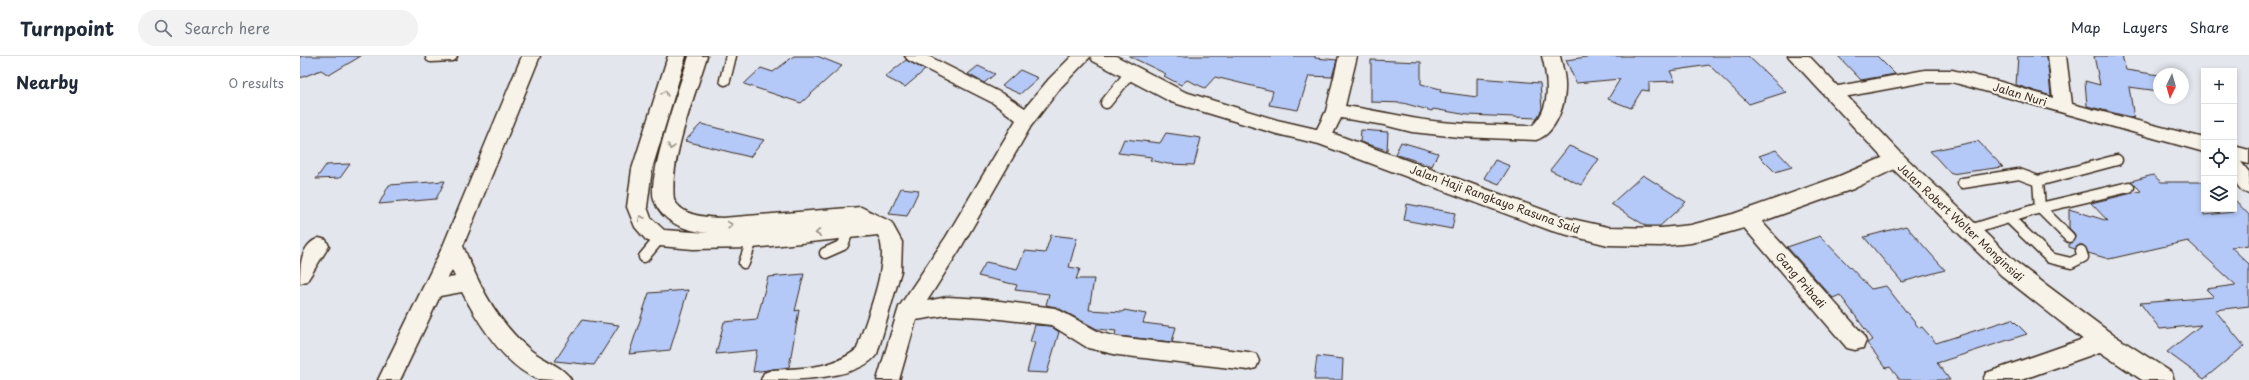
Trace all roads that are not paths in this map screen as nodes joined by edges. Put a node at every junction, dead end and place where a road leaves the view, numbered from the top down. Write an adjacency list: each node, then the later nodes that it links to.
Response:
1 (452, 56): 13 (lane)
2 (531, 56): 45 (street)
3 (677, 56): 28 (street, one-way to 3)
4 (698, 56): 27 (street, one-way to 27)
5 (731, 56): 15 (lane)
6 (914, 56): 20 (street)
7 (1082, 56): 20 (street)
8 (1100, 56): 14 (main road, Jalan Haji Rangkayo Rasuna Said)
9 (1348, 56): 19 (street)
10 (1551, 56): 19 (street)
11 (1798, 56): 16 (main road, Jalan Robert Wolter Monginsidi)
12 (2057, 56): 18 (street)
13 (431, 57)
14 (1131, 72): 17 (lane); 21 (main road, Jalan Haji Rangkayo Rasuna Said)
15 (725, 80)
16 (1833, 93): 18 (street, Jalan Nuri); 25 (main road, Jalan Robert Wolter Monginsidi)
17 (1106, 103)
18 (2063, 108): 22 (street, Jalan Nuri)
19 (1335, 111): 21 (street)
20 (1027, 118): 53 (street)
21 (1322, 137): 35 (main road, Jalan Haji Rangkayo Rasuna Said)
22 (2201, 144)
23 (2237, 154): 24 (street)
24 (2249, 157)
25 (1896, 160): 35 (main road, Jalan Haji Rangkayo Rasuna Said); 39 (main road, Jalan Robert Wolter Monginsidi)
26 (2116, 160): 30 (lane)
27 (666, 167): 28 (street); 40 (street)
28 (642, 169): 42 (street, one-way to 28)
29 (2237, 170): 33 (street)
30 (2038, 181): 31 (lane); 34 (lane)
31 (1963, 183)
32 (2129, 187): 34 (lane)
33 (2249, 188)
34 (2040, 208): 36 (lane); 41 (lane)
35 (1747, 218): 54 (street, Gang Pribadi)
36 (2010, 219): 39 (lane); 46 (lane)
37 (884, 227): 38 (street); 40 (street, one-way to 37); 59 (street)
38 (849, 229): 43 (street, one-way to 43); 47 (lane)
39 (1970, 230): 55 (main road, Jalan Robert Wolter Monginsidi)
40 (697, 233): 42 (street); 43 (street)
41 (2069, 237)
42 (660, 238): 48 (lane)
43 (752, 240): 49 (lane)
44 (319, 246): 50 (street)
45 (453, 246): 51 (street); 52 (street)
46 (2081, 251)
47 (825, 253)
48 (644, 257)
49 (744, 263)
50 (300, 275)
51 (467, 283): 52 (street); 58 (street)
52 (430, 289): 57 (street)
53 (907, 313): 56 (street); 60 (street)
54 (1854, 341)
55 (2103, 341): 61 (street); 62 (main road, Jalan Robert Wolter Monginsidi)
56 (1248, 361)
57 (389, 380)
58 (560, 380)
59 (772, 380)
60 (888, 380)
61 (1994, 380)
62 (2162, 380)

